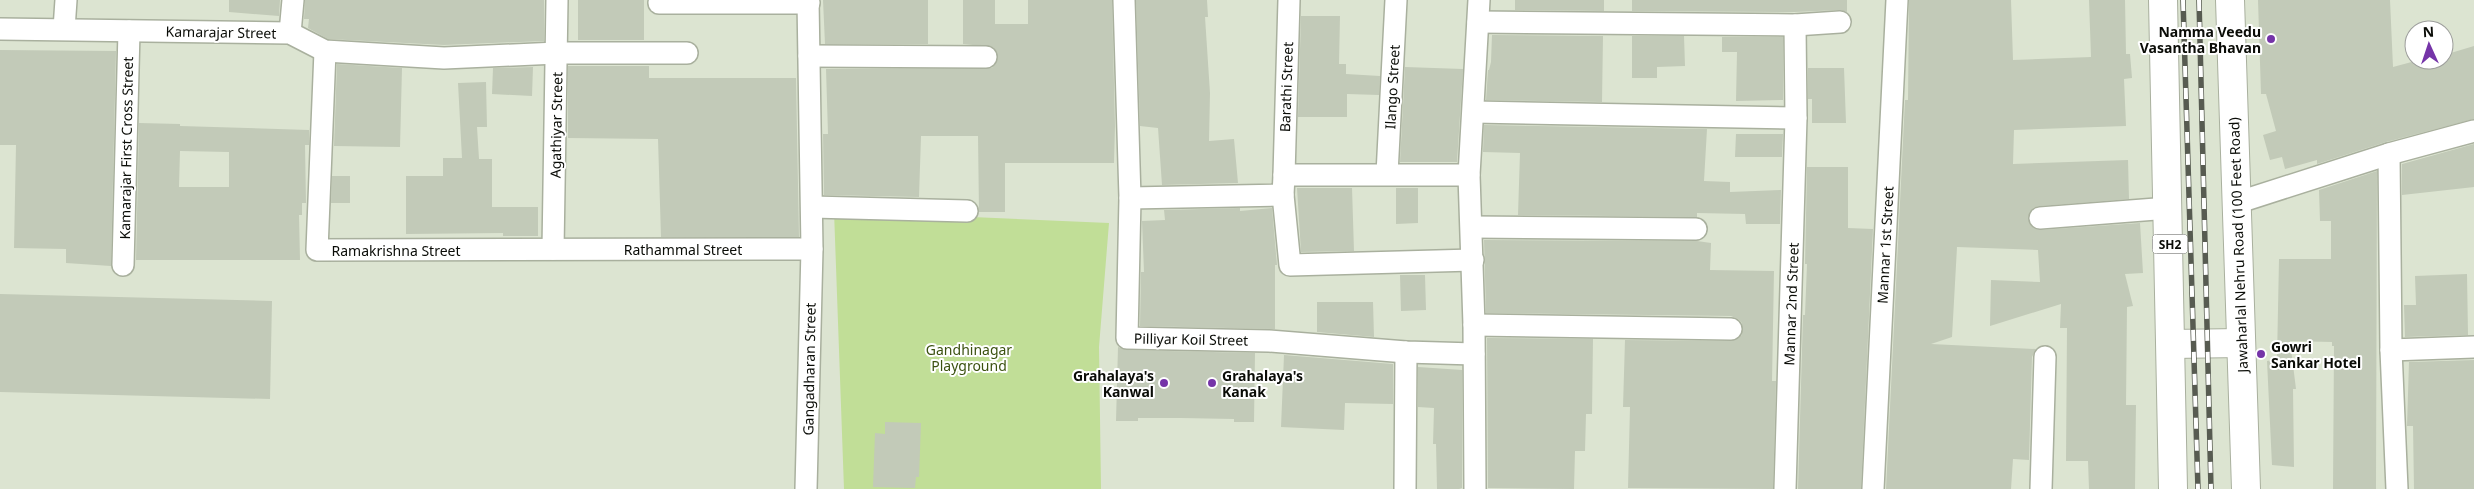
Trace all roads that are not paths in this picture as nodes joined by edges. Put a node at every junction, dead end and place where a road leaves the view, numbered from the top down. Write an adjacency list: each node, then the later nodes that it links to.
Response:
1 (66, 0): 17 (street)
2 (293, 0): 19 (street)
3 (557, 0): 21 (street, Agathiyar Street)
4 (1124, 0): 32 (street, Pilliyar Koil Street)
5 (1289, 0): 31 (street, Barathi Street)
6 (1396, 0): 29 (street, Ilango Street)
7 (1479, 0): 13 (street)
8 (1897, 0): 57 (street, Mannar 1st Street)
9 (2164, 0): 35 (main road, SH2)
10 (2230, 0): 33 (main road, Jawaharlal Nehru Road (100 Feet Road))
11 (808, 2): 12 (street); 23 (street, Gangadharan Street)
12 (659, 3)
13 (1478, 22): 15 (street); 25 (street)
14 (1840, 22): 15 (street)
15 (1796, 24): 26 (street, Mannar 2nd Street)
16 (0, 29): 17 (street, Kamarajar Street)
17 (64, 29): 18 (street, Kamarajar Street)
18 (129, 31): 19 (street, Kamarajar Street); 43 (street, Kamarajar First Cross Street)
19 (290, 33): 20 (street, Kamarajar Street)
20 (325, 51): 21 (street, Kamarajar Street); 40 (street, Ramakrishna Street)
21 (557, 53): 22 (street, Kamarajar Street); 40 (street, Agathiyar Street)
22 (687, 53)
23 (809, 56): 24 (street); 34 (street, Gangadharan Street)
24 (986, 57)
25 (1474, 112): 26 (street); 30 (street)
26 (1796, 118): 56 (street, Mannar 2nd Street)
27 (2474, 131): 28 (street)
28 (2390, 154): 33 (street); 49 (street)
29 (1387, 174): 30 (street); 31 (street)
30 (1469, 175): 38 (street)
31 (1283, 185): 32 (street); 42 (street, Barathi Street)
32 (1130, 198): 50 (street, Pilliyar Koil Street)
33 (2236, 203): 46 (main road, Jawaharlal Nehru Road (100 Feet Road))
34 (812, 206): 36 (street); 41 (street, Gangadharan Street)
35 (2169, 208): 37 (street); 47 (main road, SH2)
36 (966, 211)
37 (2040, 218)
38 (1472, 226): 39 (street); 42 (street)
39 (1696, 229)
40 (553, 249): 41 (street, Rathammal Street)
41 (812, 250): 53 (street, Gangadharan Street)
42 (1473, 260): 44 (street)
43 (123, 265)
44 (1474, 325): 45 (street); 51 (street)
45 (1730, 329)
46 (2241, 343): 47 (main road); 60 (main road, Jawaharlal Nehru Road (100 Feet Road))
47 (2171, 344): 59 (main road, SH2)
48 (2474, 347): 49 (street)
49 (2391, 350): 61 (street)
50 (1406, 352): 51 (street, Pilliyar Koil Street); 54 (street)
51 (1474, 354): 55 (street)
52 (2044, 357): 58 (street)
53 (806, 489)
54 (1405, 489)
55 (1476, 489)
56 (1785, 489)
57 (1873, 489)
58 (2041, 489)
59 (2173, 489)
60 (2246, 489)
61 (2397, 489)

